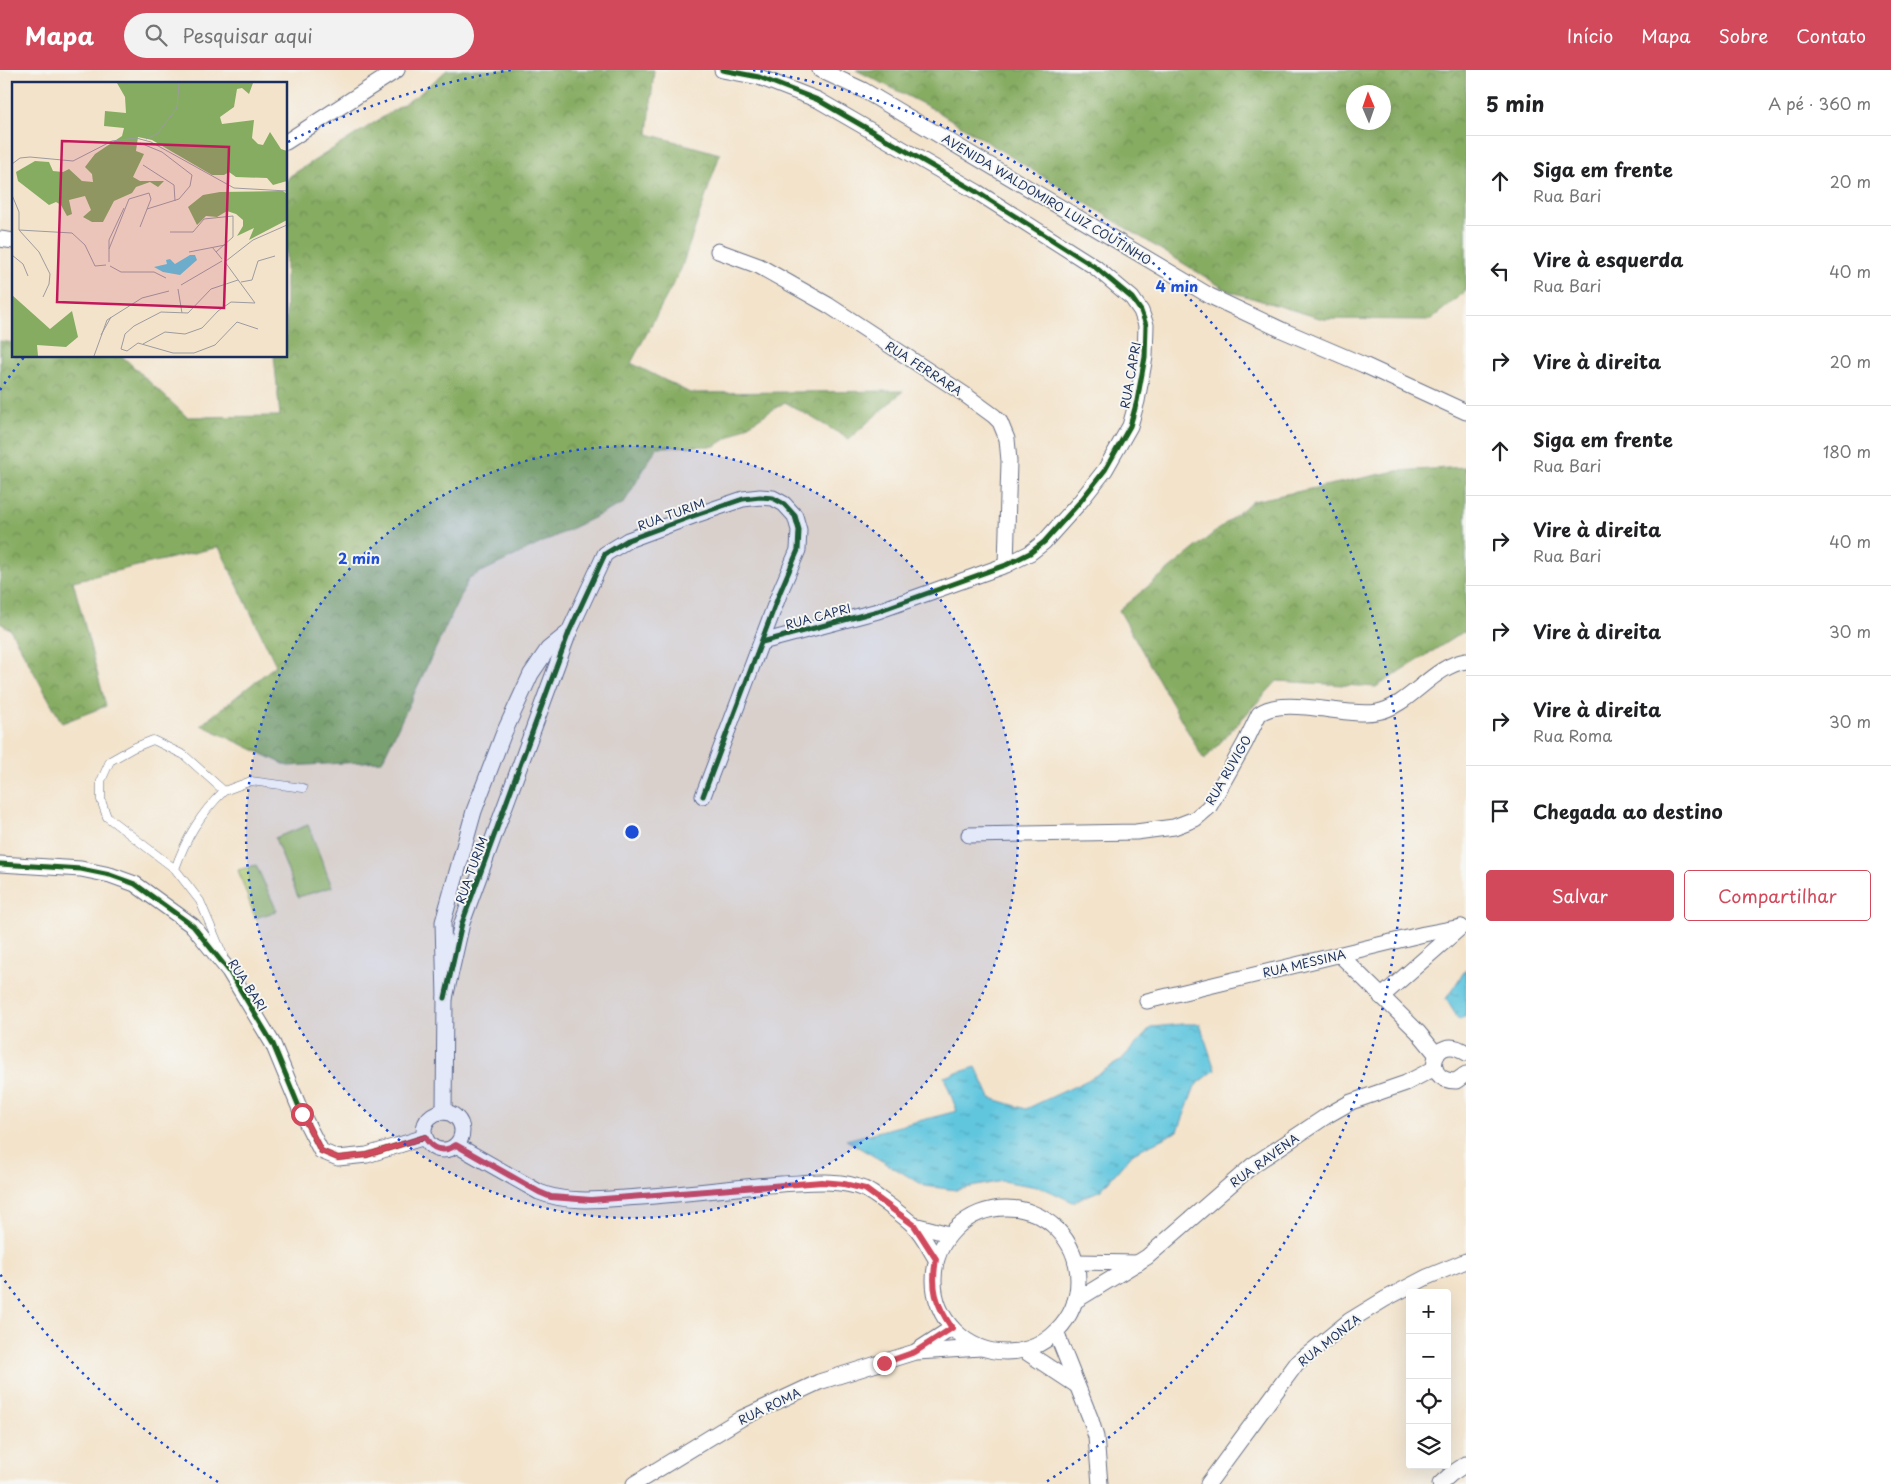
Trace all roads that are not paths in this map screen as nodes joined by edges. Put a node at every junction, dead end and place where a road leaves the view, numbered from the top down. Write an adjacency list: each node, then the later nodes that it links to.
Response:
1 (397, 70): 4 (street)
2 (722, 70): 7 (street, RUA CAPRI)
3 (820, 70): 6 (street, AVENIDA WALDOMIRO LUIZ COUTINHO)
4 (288, 141)
5 (718, 251): 7 (street, RUA FERRARA)
6 (1466, 412)
7 (1006, 565): 9 (street, RUA CAPRI)
8 (569, 632): 9 (street, RUA TURIM); 21 (street, RUA TURIM); 21 (street, RUA TURIM)
9 (762, 642): 13 (street, RUA TURIM)
10 (1466, 661): 14 (street, RUA RUVIGO)
11 (303, 788): 12 (lane)
12 (224, 791): 16 (lane); 16 (lane)
13 (703, 796)
14 (969, 835)
15 (0, 864): 19 (street, RUA BARI)
16 (175, 869): 19 (lane)
17 (1463, 924): 18 (street, RUA MESSINA); 20 (street)
18 (1340, 955): 20 (street); 22 (street, RUA MESSINA)
19 (229, 971): 27 (street, RUA BARI)
20 (1382, 997): 24 (street)
21 (445, 998): 26 (street, RUA TURIM)
22 (1147, 1001)
23 (1466, 1053): 24 (street)
24 (1439, 1062): 25 (street); 34 (street, RUA RAVENA)
25 (1464, 1081)
26 (444, 1112): 27 (street); 28 (street)
27 (425, 1137): 28 (street)
28 (456, 1145): 29 (street)
29 (914, 1225): 30 (street); 31 (street)
30 (949, 1234): 31 (street); 33 (street)
31 (936, 1259): 36 (street)
32 (1466, 1261): 45 (street, RUA MONZA)
33 (1076, 1262): 34 (street); 35 (street)
34 (1138, 1263): 35 (street, RUA RAVENA)
35 (1075, 1301): 37 (street)
36 (952, 1328): 38 (street); 40 (street, RUA ROMA)
37 (1056, 1332): 39 (street); 41 (street)
38 (984, 1348): 39 (street); 40 (street, RUA ROMA)
39 (1023, 1350): 41 (street)
40 (915, 1352): 43 (street, RUA ROMA)
41 (1076, 1385): 44 (street)
42 (1466, 1464): 46 (street)
43 (634, 1484)
44 (1100, 1484)
45 (1208, 1484)
46 (1440, 1484)

